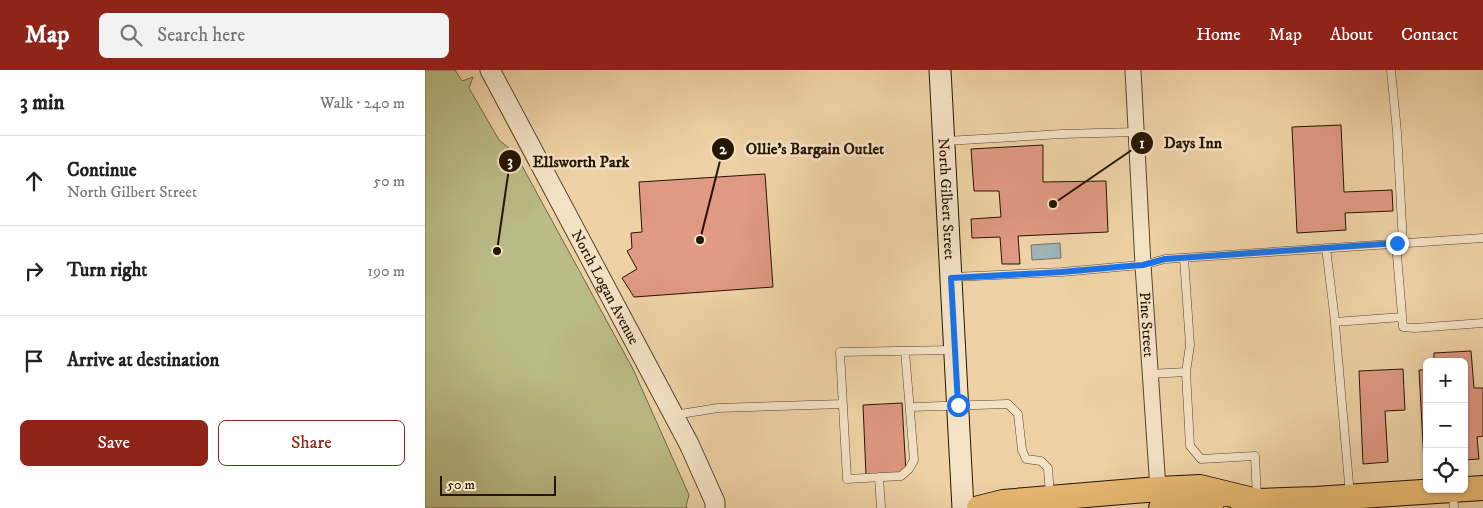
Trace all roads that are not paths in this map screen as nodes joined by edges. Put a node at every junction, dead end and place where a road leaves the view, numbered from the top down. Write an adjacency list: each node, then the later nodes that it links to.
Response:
1 (490, 70): 23 (street, North Logan Avenue)
2 (940, 70): 6 (main road, North Gilbert Street)
3 (1133, 70): 5 (street, Pine Street)
4 (1391, 70): 8 (lane)
5 (1136, 132): 6 (lane); 11 (street, Pine Street)
6 (944, 141): 12 (main road, North Gilbert Street)
7 (1483, 238): 8 (lane)
8 (1400, 243): 9 (lane); 13 (lane)
9 (1326, 248): 10 (lane); 14 (lane)
10 (1184, 258): 11 (lane); 18 (lane)
11 (1143, 265): 12 (lane); 19 (street, Pine Street)
12 (951, 278): 16 (main road, North Gilbert Street)
13 (1402, 317): 14 (lane); 15 (lane)
14 (1335, 322): 26 (lane)
15 (1483, 322)
16 (955, 350): 17 (lane); 21 (main road, North Gilbert Street)
17 (905, 351): 20 (lane); 22 (lane)
18 (1186, 372): 19 (lane); 30 (lane)
19 (1150, 374): 27 (street, Pine Street)
20 (843, 404): 23 (lane); 24 (lane)
21 (958, 405): 22 (lane); 28 (lane); 33 (main road, North Gilbert Street)
22 (910, 407): 24 (lane)
23 (674, 415): 31 (street, North Logan Avenue)
24 (879, 477): 32 (lane)
25 (1483, 488): 29 (main road)
26 (1350, 497): 29 (main road); 30 (main road)
27 (1159, 498): 28 (main road); 30 (main road)
28 (1050, 499): 34 (main road)
29 (1454, 499)
30 (1257, 501): 35 (main road)
31 (715, 508)
32 (881, 508)
33 (963, 508)
34 (979, 508)
35 (1233, 508)

